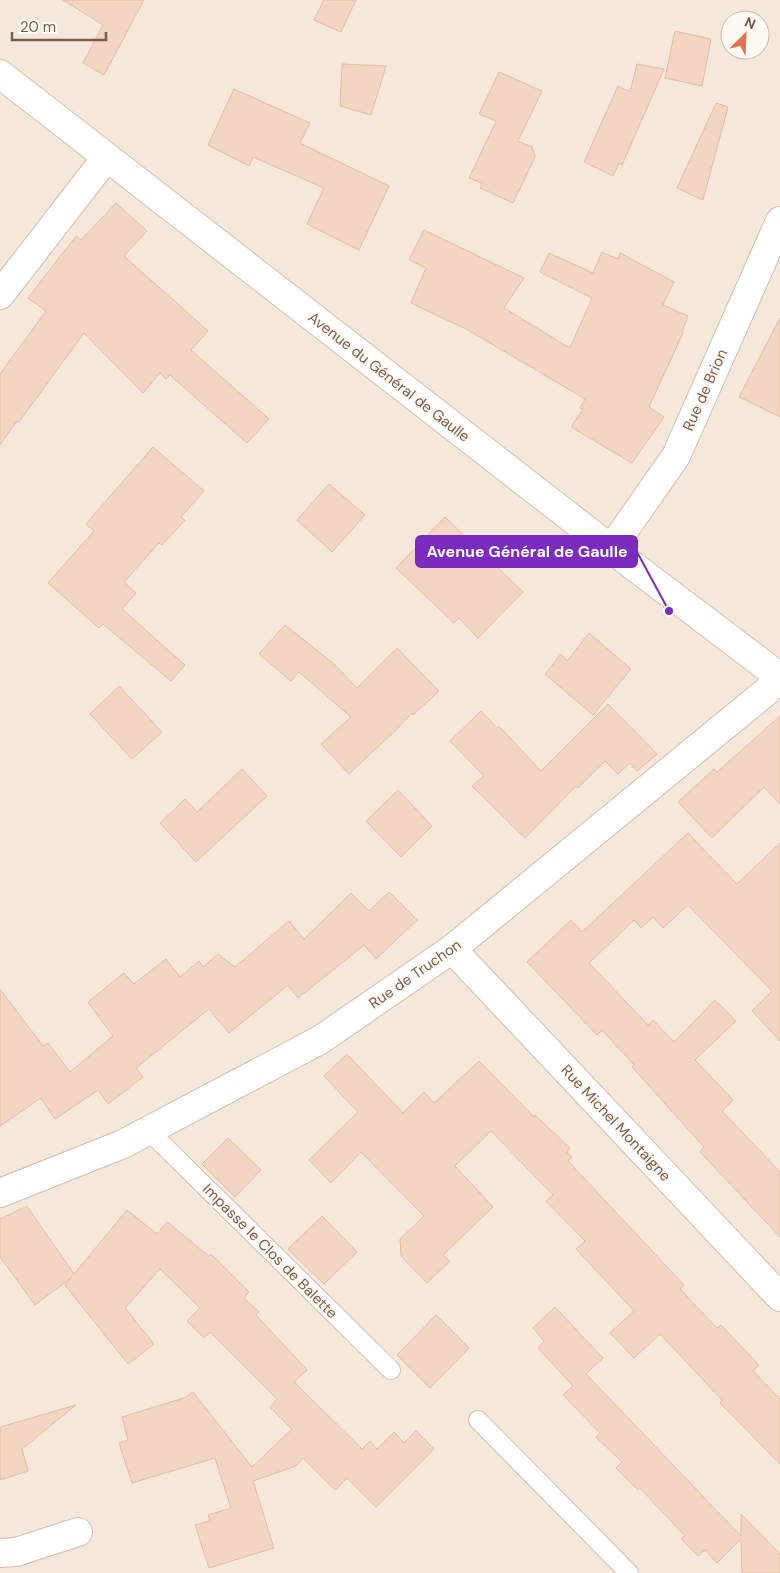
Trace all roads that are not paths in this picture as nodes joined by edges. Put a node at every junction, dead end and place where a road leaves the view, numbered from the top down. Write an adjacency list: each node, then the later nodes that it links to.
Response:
1 (0, 74): 2 (street, Avenue du Général de Gaulle)
2 (106, 158): 4 (street); 5 (street, Avenue du Général de Gaulle)
3 (780, 221): 5 (street, Rue de Brion)
4 (0, 295)
5 (611, 549): 6 (street, Avenue du Général de Gaulle)
6 (779, 677): 7 (street, Rue de Truchon)
7 (452, 949): 8 (street, Rue de Truchon); 10 (street, Rue Michel Montaigne)
8 (149, 1131): 9 (street, Rue de Truchon); 11 (lane, Impasse le Clos de Balette)
9 (0, 1193)
10 (780, 1297)
11 (391, 1370)
12 (478, 1420): 15 (lane)
13 (78, 1532): 14 (street)
14 (12, 1559)
15 (629, 1573)

